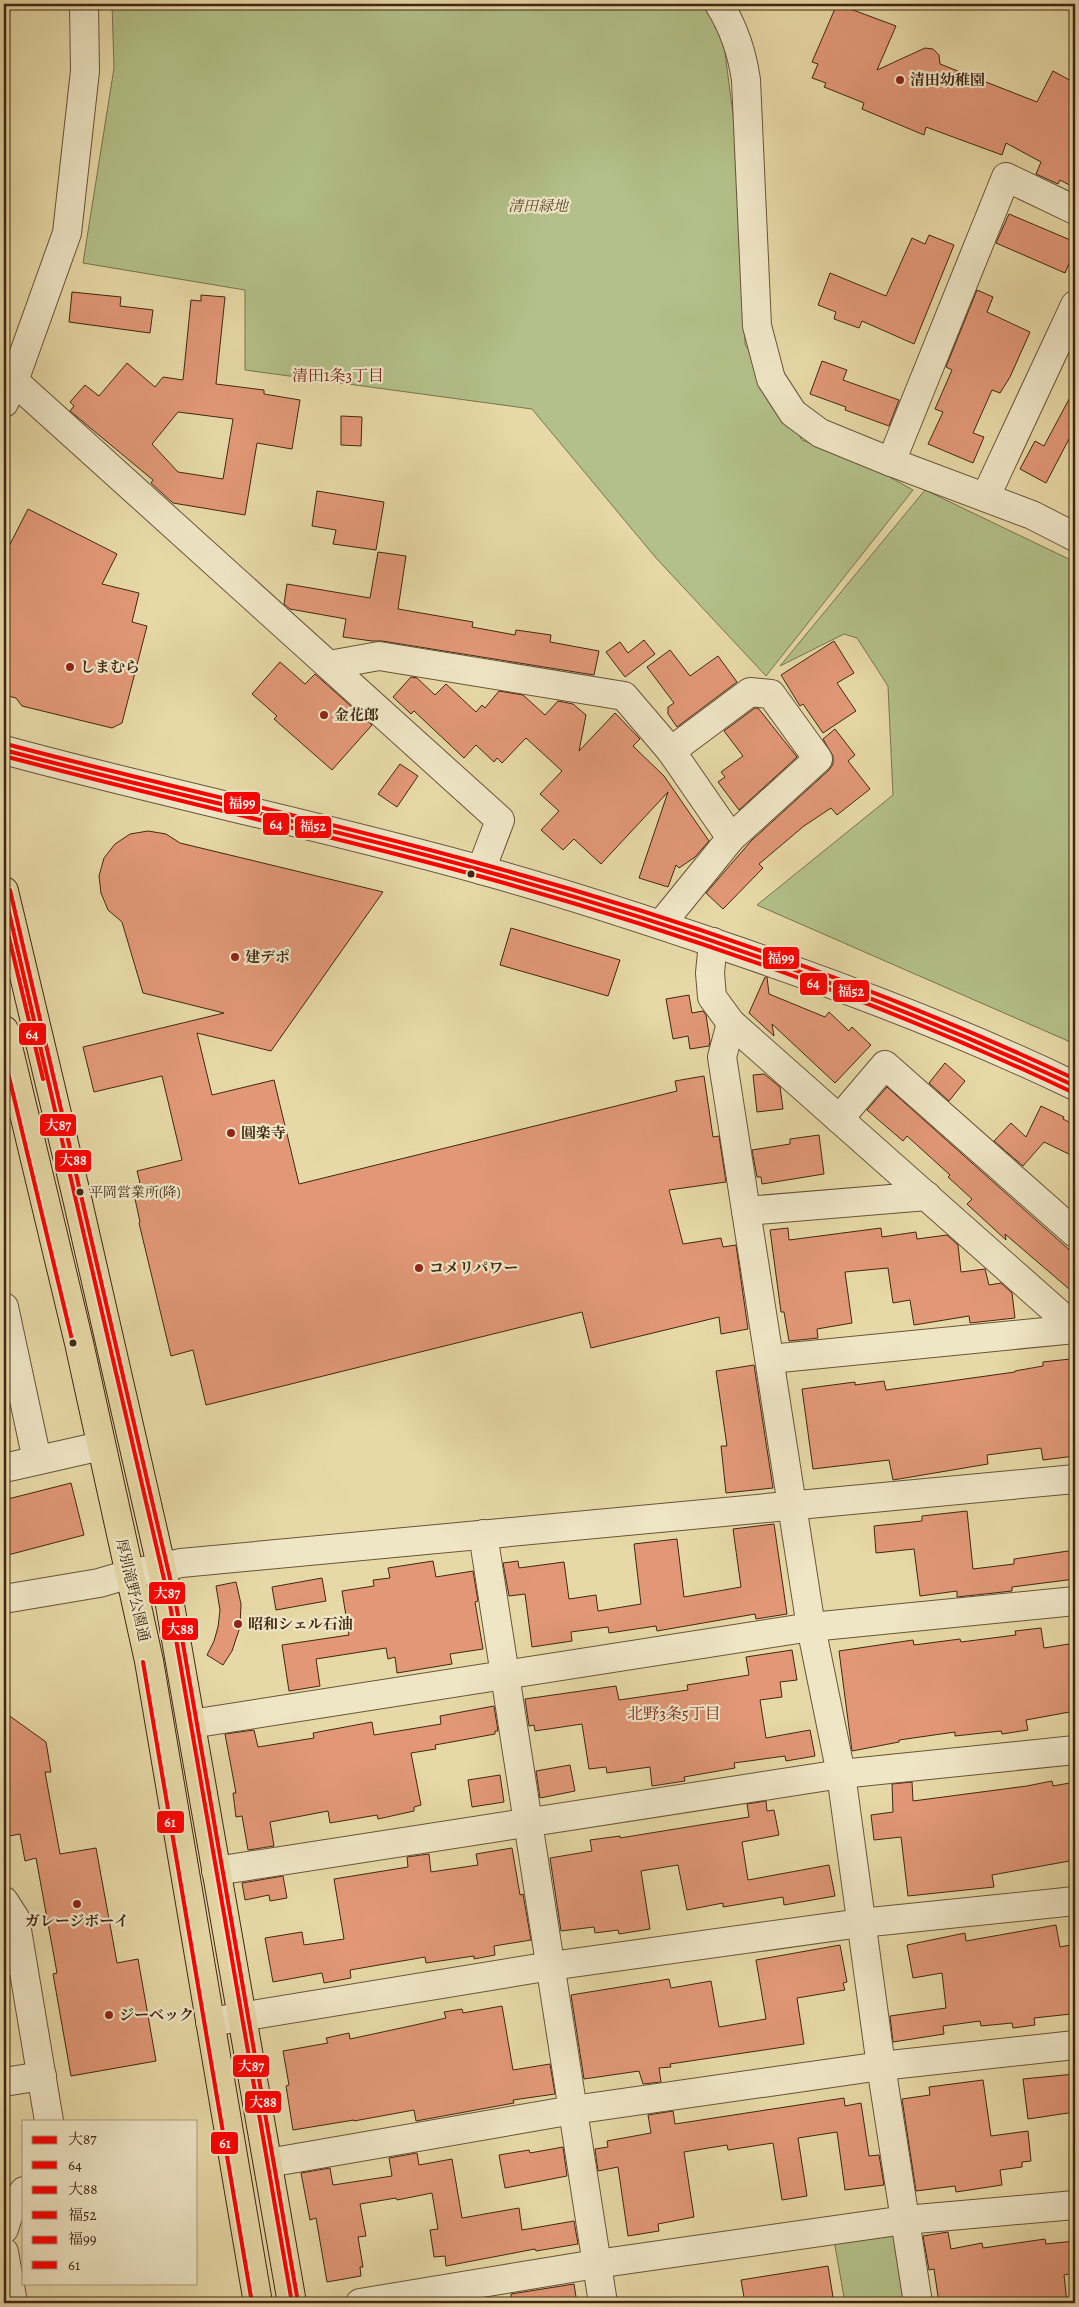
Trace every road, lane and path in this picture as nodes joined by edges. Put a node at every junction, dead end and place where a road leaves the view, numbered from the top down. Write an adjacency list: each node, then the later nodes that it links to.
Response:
1 (84, 4): 5 (street)
2 (719, 4): 6 (street)
3 (1075, 210): 6 (street)
4 (1075, 306): 7 (street)
5 (9, 392): 9 (street)
6 (891, 462): 7 (street)
7 (986, 496): 8 (street)
8 (1075, 537)
9 (329, 665): 11 (street); 13 (street)
10 (4, 750): 13 (street)
11 (671, 751): 12 (street); 12 (street)
12 (731, 838): 15 (street)
13 (481, 870): 15 (street)
14 (4, 891): 27 (main road, 厚別滝野公園通)
15 (662, 924): 16 (street)
16 (713, 942): 17 (street); 19 (street)
17 (731, 1023): 20 (street); 22 (street)
18 (4, 1030): 28 (main road, 厚別滝野公園通)
19 (1075, 1086)
20 (839, 1119): 21 (street); 23 (street)
21 (927, 1196): 22 (street); 25 (street)
22 (746, 1211): 26 (street)
23 (1075, 1233)
24 (4, 1307): 29 (street)
25 (1075, 1328): 26 (street)
26 (770, 1359): 32 (street)
27 (132, 1438): 28 (main road); 34 (main road, 厚別滝野公園通)
28 (101, 1446): 29 (street); 35 (main road, 厚別滝野公園通)
29 (37, 1460): 30 (street)
30 (4, 1468)
31 (1075, 1479): 32 (street)
32 (792, 1506): 33 (street); 38 (street)
33 (483, 1534): 34 (street); 39 (street)
34 (162, 1566): 35 (street); 40 (main road, 厚別滝野公園通)
35 (130, 1574): 36 (street); 50 (main road, 厚別滝野公園通)
36 (4, 1599)
37 (1075, 1601): 38 (street)
38 (811, 1627): 39 (street); 42 (street)
39 (505, 1675): 40 (street); 43 (street)
40 (191, 1724): 44 (main road, 厚別滝野公園通)
41 (1075, 1750): 42 (street)
42 (841, 1774): 43 (street); 47 (street)
43 (527, 1823): 44 (street); 48 (street)
44 (216, 1871): 49 (main road, 厚別滝野公園通)
45 (4, 1901): 53 (street)
46 (1075, 1901): 47 (street)
47 (861, 1923): 48 (street); 52 (street)
48 (551, 1966): 49 (street); 55 (street)
49 (241, 2015): 50 (street); 57 (main road, 厚別滝野公園通)
50 (210, 2022): 65 (main road, 厚別滝野公園通)
51 (1075, 2045): 52 (street)
52 (881, 2066): 55 (street); 60 (street)
53 (42, 2076): 54 (street); 56 (street)
54 (4, 2082)
55 (573, 2110): 57 (street); 63 (street)
56 (49, 2120)
57 (268, 2163): 66 (main road, 厚別滝野公園通)
58 (22, 2194): 61 (street)
59 (1075, 2205): 60 (street)
60 (905, 2220): 63 (street); 69 (street)
61 (4, 2229)
62 (4, 2252): 64 (street)
63 (596, 2264): 67 (street); 68 (street)
64 (13, 2303)
65 (258, 2303)
66 (292, 2303)
67 (360, 2303)
68 (602, 2303)
69 (918, 2303)

